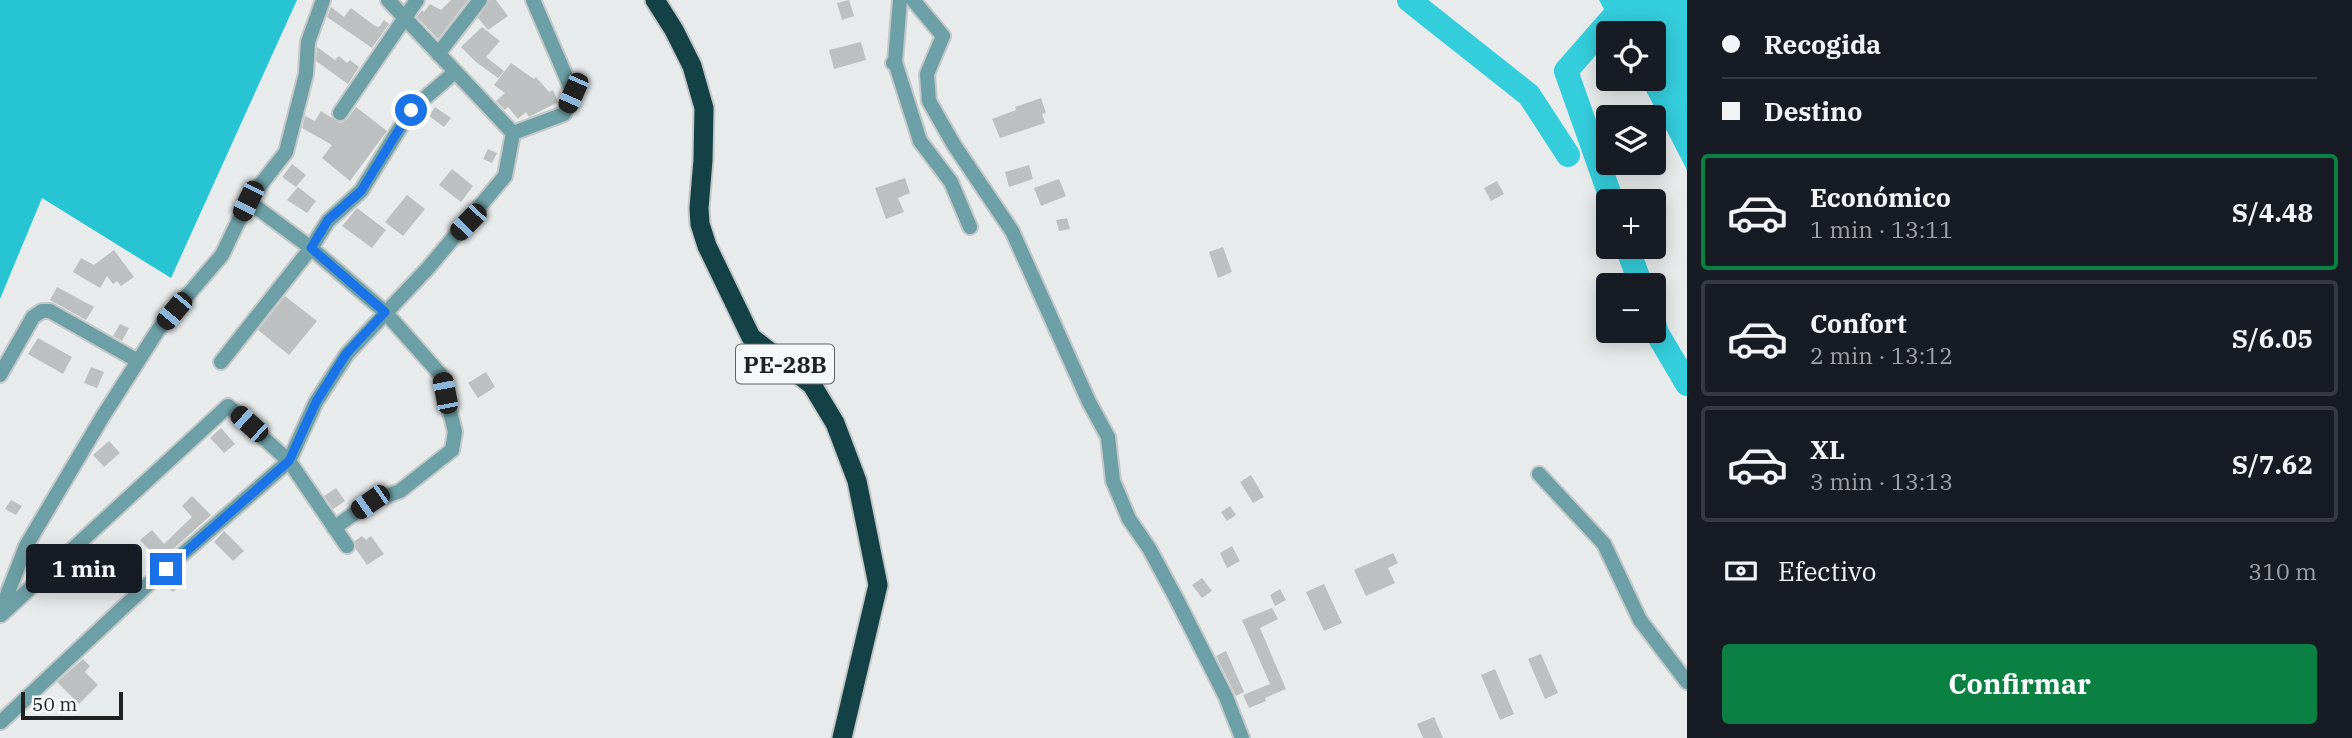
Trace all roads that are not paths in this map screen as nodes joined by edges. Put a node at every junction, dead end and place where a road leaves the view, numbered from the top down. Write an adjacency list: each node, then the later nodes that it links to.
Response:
1 (323, 0): 14 (street)
2 (388, 0): 9 (street)
3 (417, 0): 9 (street)
4 (480, 0): 10 (street)
5 (533, 0): 13 (street)
6 (655, 0): 28 (highway, PE-28B)
7 (900, 0): 15 (street)
8 (914, 0): 29 (street)
9 (404, 18): 10 (street); 12 (street)
10 (438, 54): 11 (street)
11 (455, 72): 13 (street); 16 (street)
12 (340, 113)
13 (513, 133): 17 (street)
14 (248, 201): 16 (street); 18 (street)
15 (970, 228)
16 (311, 248): 17 (street); 19 (street)
17 (385, 312): 21 (street); 23 (street)
18 (138, 361): 20 (street); 25 (street)
19 (221, 362)
20 (0, 375)
21 (289, 461): 23 (street); 25 (street); 27 (street)
22 (1539, 474): 26 (street)
23 (334, 528): 24 (street)
24 (347, 547)
25 (0, 615)
26 (1687, 682)
27 (1, 722)
28 (842, 738)
29 (1242, 738)

